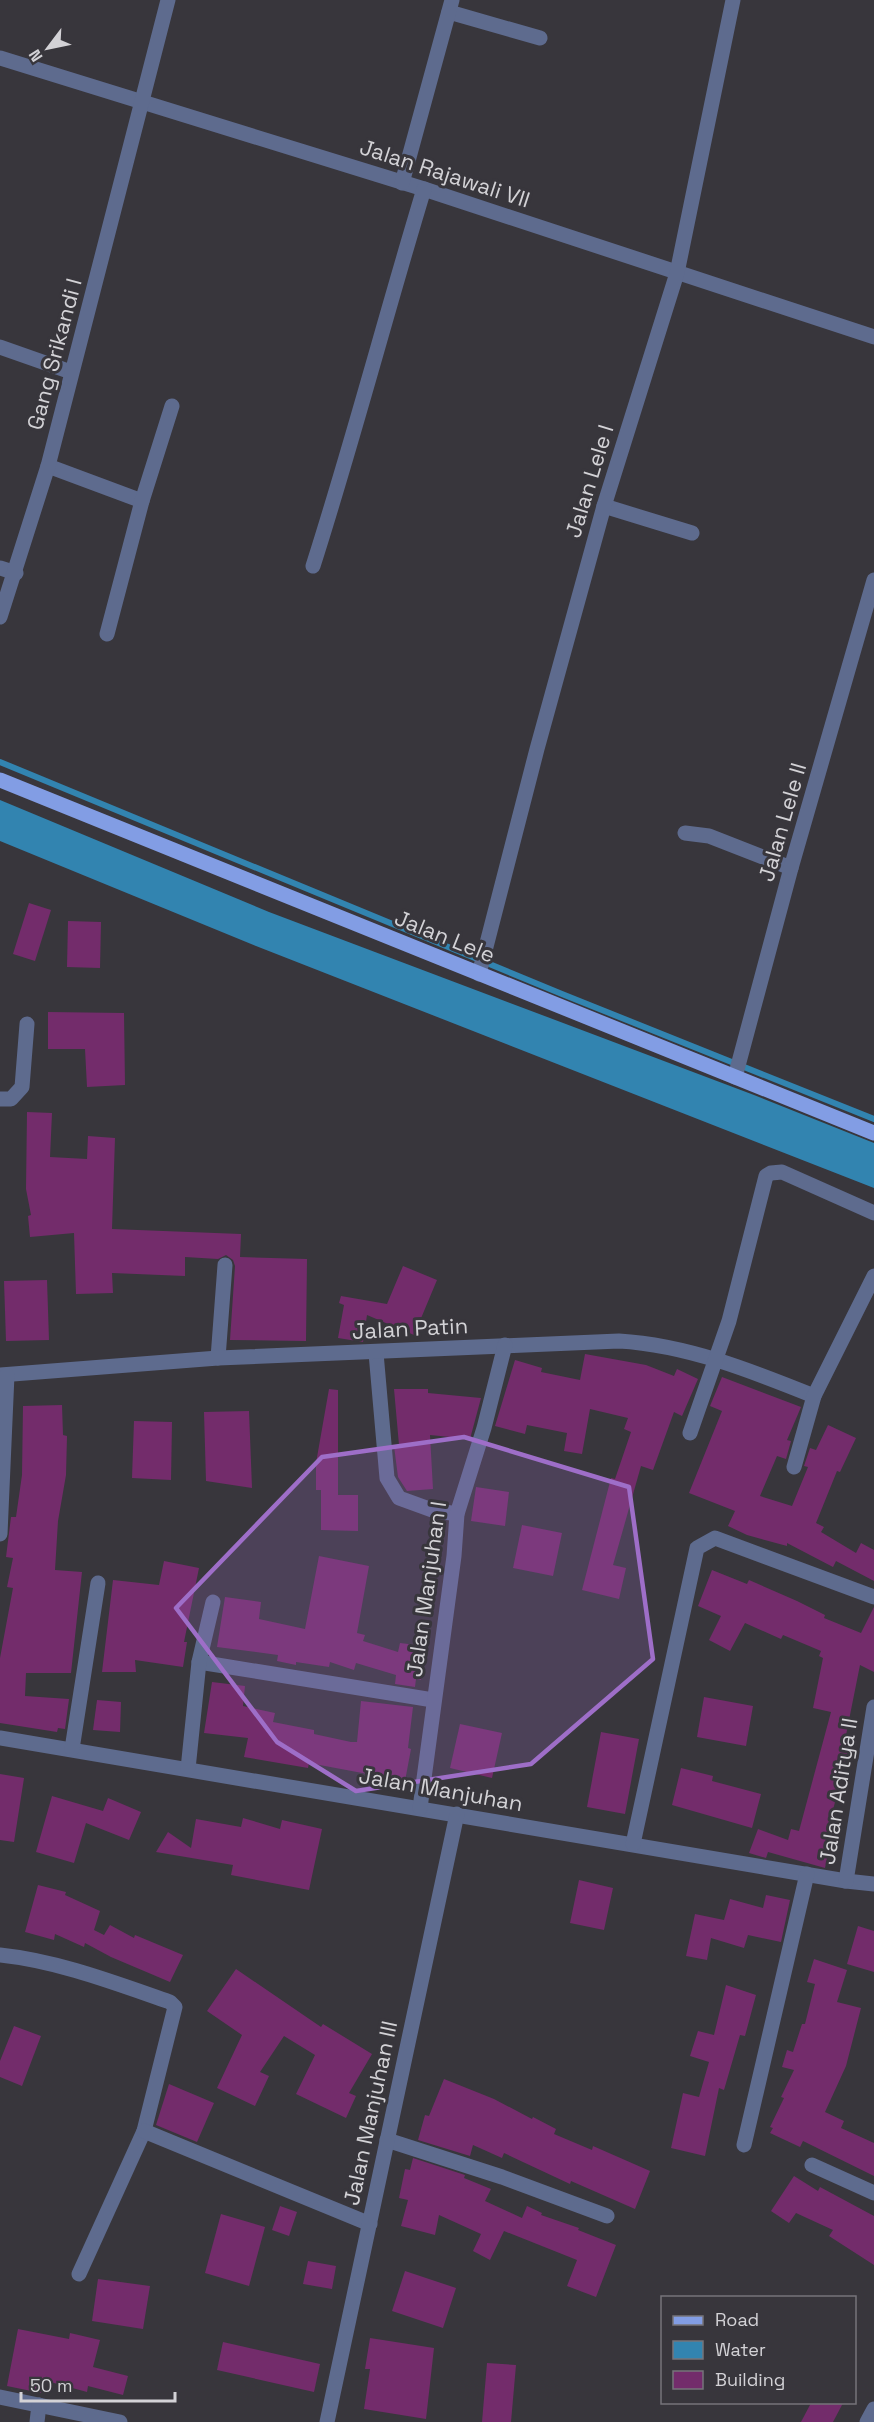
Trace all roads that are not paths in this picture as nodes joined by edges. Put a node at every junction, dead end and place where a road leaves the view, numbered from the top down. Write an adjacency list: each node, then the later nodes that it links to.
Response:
1 (168, 0): 6 (street, Gang Srikandi I)
2 (734, 0): 9 (street, Jalan Lele I)
3 (451, 6): 4 (street); 7 (street)
4 (540, 38)
5 (0, 58): 6 (street, Jalan Rajawali VII)
6 (144, 102): 7 (street, Jalan Rajawali VII); 12 (street, Gang Srikandi I)
7 (402, 183): 8 (street, Jalan Rajawali VII)
8 (424, 189): 9 (street, Jalan Rajawali VII); 18 (street)
9 (677, 273): 10 (street, Jalan Rajawali VII); 16 (street, Jalan Lele I)
10 (874, 337)
11 (0, 347): 12 (street)
12 (71, 372): 14 (street, Gang Srikandi I)
13 (172, 406): 15 (street)
14 (48, 466): 15 (street); 20 (street, Gang Srikandi I)
15 (142, 501): 24 (street)
16 (604, 506): 17 (street); 28 (street, Jalan Lele I)
17 (692, 533)
18 (313, 566)
19 (0, 568): 20 (street)
20 (16, 573): 22 (street, Gang Srikandi I)
21 (874, 580): 23 (street, Jalan Lele II)
22 (0, 617)
23 (867, 632): 27 (street, Jalan Lele II)
24 (107, 634)
25 (0, 780): 28 (main road, Jalan Lele)
26 (685, 832): 27 (street)
27 (791, 868): 30 (street, Jalan Lele II)
28 (479, 974): 30 (main road, Jalan Lele)
29 (27, 1023): 31 (street)
30 (735, 1077): 32 (main road, Jalan Lele)
31 (0, 1099)
32 (874, 1133)
33 (874, 1213): 39 (street)
34 (225, 1265): 38 (street)
35 (874, 1276): 41 (street)
36 (505, 1345): 37 (street, Jalan Patin); 39 (street, Jalan Patin); 44 (street, Jalan Manjuhan I)
37 (376, 1353): 38 (street, Jalan Patin); 44 (street)
38 (218, 1358): 40 (street, Jalan Patin)
39 (716, 1360): 41 (street, Jalan Patin); 42 (street)
40 (3, 1375): 45 (street)
41 (814, 1396): 43 (street)
42 (690, 1433)
43 (794, 1467)
44 (457, 1514): 50 (street, Jalan Manjuhan I)
45 (0, 1534)
46 (98, 1583): 53 (street)
47 (874, 1597): 57 (street)
48 (213, 1602): 49 (street)
49 (200, 1662): 50 (street); 54 (street)
50 (433, 1700): 55 (street, Jalan Manjuhan I)
51 (874, 1707): 59 (street, Jalan Aditya II)
52 (0, 1738): 53 (street, Jalan Manjuhan)
53 (72, 1749): 54 (street, Jalan Manjuhan)
54 (188, 1768): 55 (street, Jalan Manjuhan)
55 (420, 1808): 56 (street, Jalan Manjuhan)
56 (457, 1814): 57 (street, Jalan Manjuhan); 63 (street, Jalan Manjuhan III)
57 (633, 1844): 58 (street, Jalan Manjuhan)
58 (807, 1874): 59 (street, Jalan Manjuhan); 64 (street)
59 (846, 1881): 60 (street, Jalan Manjuhan)
60 (874, 1884)
61 (0, 1955): 62 (street)
62 (144, 2131): 68 (street); 69 (street)
63 (387, 2140): 67 (street); 68 (street, Jalan Manjuhan III)
64 (744, 2145)
65 (812, 2165): 66 (street)
66 (874, 2193)
67 (607, 2216)
68 (370, 2224): 75 (street, Jalan Manjuhan III)
69 (79, 2274)
70 (0, 2397): 71 (street)
71 (39, 2405): 73 (street); 74 (street)
72 (874, 2409): 76 (street)
73 (37, 2422)
74 (120, 2422)
75 (327, 2422)
76 (867, 2422)

